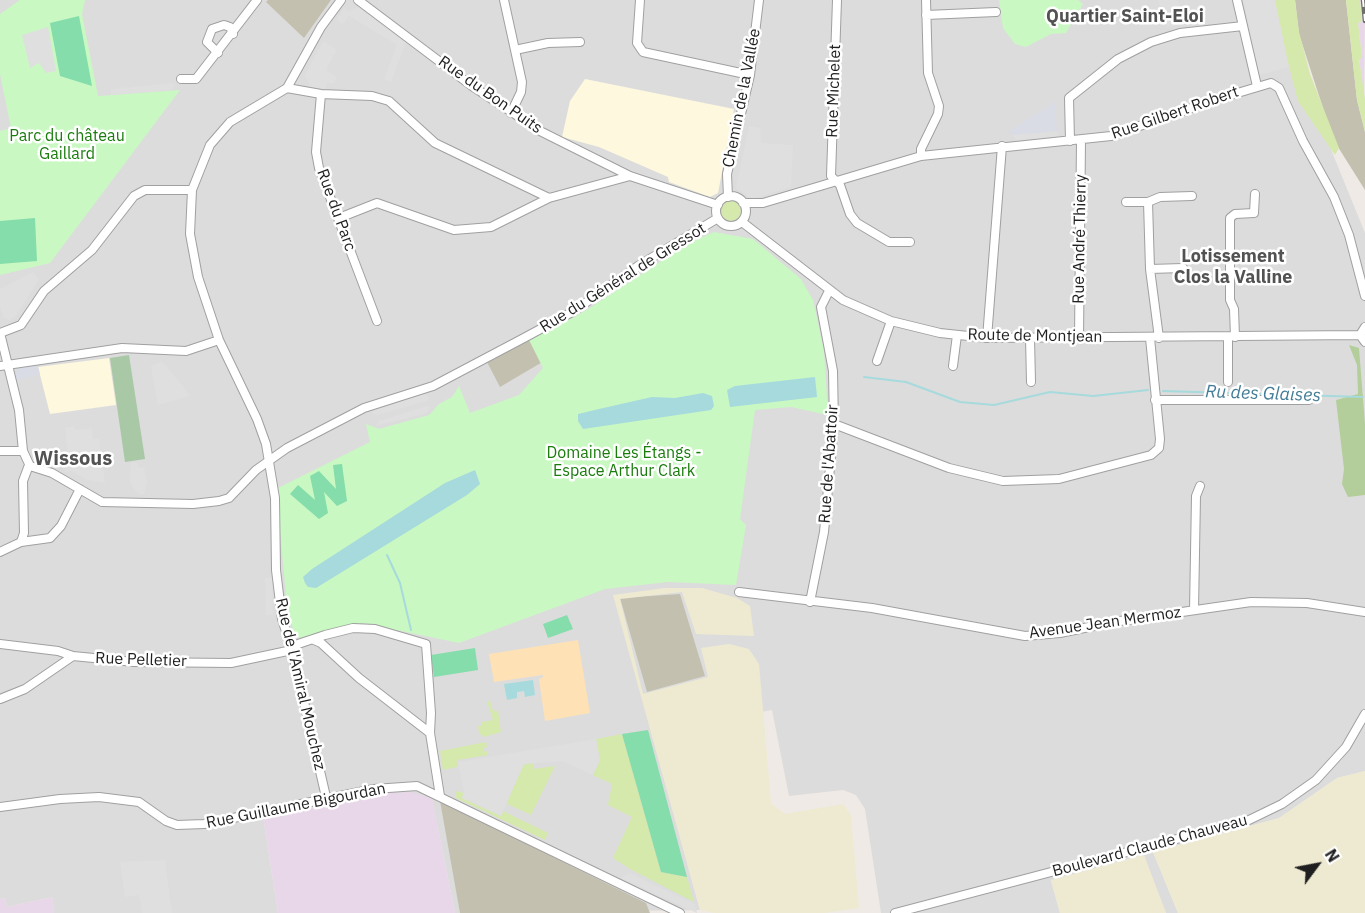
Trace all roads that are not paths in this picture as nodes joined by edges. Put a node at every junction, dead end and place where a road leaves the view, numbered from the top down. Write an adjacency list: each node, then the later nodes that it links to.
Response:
1 (257, 0): 13 (street)
2 (341, 0): 20 (street)
3 (358, 0): 22 (street, Rue du Bon Puits)
4 (504, 0): 15 (street)
5 (640, 0): 17 (street)
6 (759, 0): 17 (street, Chemin de la Vallée)
7 (837, 0): 28 (street, Rue Michelet)
8 (926, 0): 11 (street)
9 (1237, 0): 12 (street)
10 (996, 12): 11 (street)
11 (926, 15): 26 (street)
12 (1243, 26): 19 (street); 24 (street)
13 (232, 34): 16 (street); 16 (street)
14 (580, 42): 15 (street)
15 (515, 50): 22 (street)
16 (218, 53): 18 (street)
17 (750, 75): 32 (street, Chemin de la Vallée)
18 (181, 79)
19 (1257, 86): 23 (street, Rue Gilbert Robert); 45 (street, Rue Gilbert Robert)
20 (287, 88): 21 (street); 29 (street, Rue de l'Amiral Mouchez)
21 (321, 94): 33 (street); 38 (street, Rue du Parc)
22 (511, 113): 27 (street, Rue du Bon Puits)
23 (1081, 140): 24 (street, Rue Gilbert Robert); 54 (street, Rue André Thierry)
24 (1070, 141): 25 (street, Rue Gilbert Robert)
25 (1002, 146): 26 (street, Rue Gilbert Robert); 52 (street)
26 (921, 156): 28 (street, Rue Gilbert Robert)
27 (630, 176): 33 (street); 37 (street, Rue du Bon Puits)
28 (836, 181): 34 (street, Rue Gilbert Robert); 41 (street, Rue Michelet)
29 (192, 190): 48 (street); 56 (street, Rue de l'Amiral Mouchez)
30 (1255, 194): 51 (street)
31 (1192, 196): 36 (street)
32 (728, 197): 34 (street); 37 (street)
33 (549, 198): 38 (street)
34 (743, 202): 40 (street)
35 (1126, 202): 36 (street)
36 (1148, 202): 43 (street)
37 (718, 205): 39 (street)
38 (339, 218): 46 (street, Rue du Parc)
39 (718, 218): 40 (street); 67 (street, Rue du Général de Gressot)
40 (742, 222): 44 (street, Route de Montjean)
41 (910, 242)
42 (1183, 268): 43 (street)
43 (1150, 269): 55 (street)
44 (829, 291): 47 (street, Route de Montjean); 64 (street, Rue de l'Abattoir)
45 (1365, 296)
46 (377, 321)
47 (891, 321): 49 (street, Route de Montjean); 57 (street)
48 (0, 333): 58 (street)
49 (957, 335): 52 (street, Route de Montjean); 59 (street)
50 (1363, 335): 51 (street, Route de Montjean)
51 (1231, 337): 55 (street, Route de Montjean); 61 (street)
52 (987, 338): 53 (street, Route de Montjean)
53 (1030, 338): 54 (street, Route de Montjean); 60 (street)
54 (1079, 338): 55 (street, Route de Montjean)
55 (1155, 338): 62 (street)
56 (219, 340): 58 (street); 67 (street, Rue de l'Amiral Mouchez)
57 (877, 361)
58 (4, 366): 66 (street)
59 (953, 366)
60 (1031, 382)
61 (1228, 382)
62 (1155, 400): 63 (street); 64 (street)
63 (1309, 400)
64 (834, 424): 74 (street, Rue de l'Abattoir)
65 (0, 451): 66 (street)
66 (23, 451): 68 (street)
67 (268, 461): 70 (street, Rue du Général de Gressot); 79 (street, Rue de l'Amiral Mouchez)
68 (28, 465): 70 (street, Rue du Général de Gressot); 71 (street)
69 (1200, 486): 75 (street)
70 (80, 489): 71 (street)
71 (21, 542): 72 (street)
72 (0, 552)
73 (738, 592): 74 (street, Avenue Jean Mermoz)
74 (810, 602): 75 (street, Avenue Jean Mermoz)
75 (1194, 610): 76 (street, Avenue Jean Mermoz)
76 (1365, 612)
77 (314, 640): 79 (street, Rue Pelletier); 83 (street); 83 (street, Rue Pelletier)
78 (0, 644): 80 (street)
79 (292, 650): 80 (street, Rue Pelletier); 85 (street, Rue de l'Amiral Mouchez)
80 (73, 656): 81 (street, Rue Pelletier)
81 (0, 699)
82 (1365, 714): 88 (street, Boulevard Claude Chauveau)
83 (430, 733): 84 (street)
84 (440, 796): 85 (street, Rue Guillaume Bigourdan); 87 (street, Rue Guillaume Bigourdan)
85 (326, 798): 86 (street, Rue Guillaume Bigourdan)
86 (0, 807)
87 (680, 913)
88 (895, 913)

